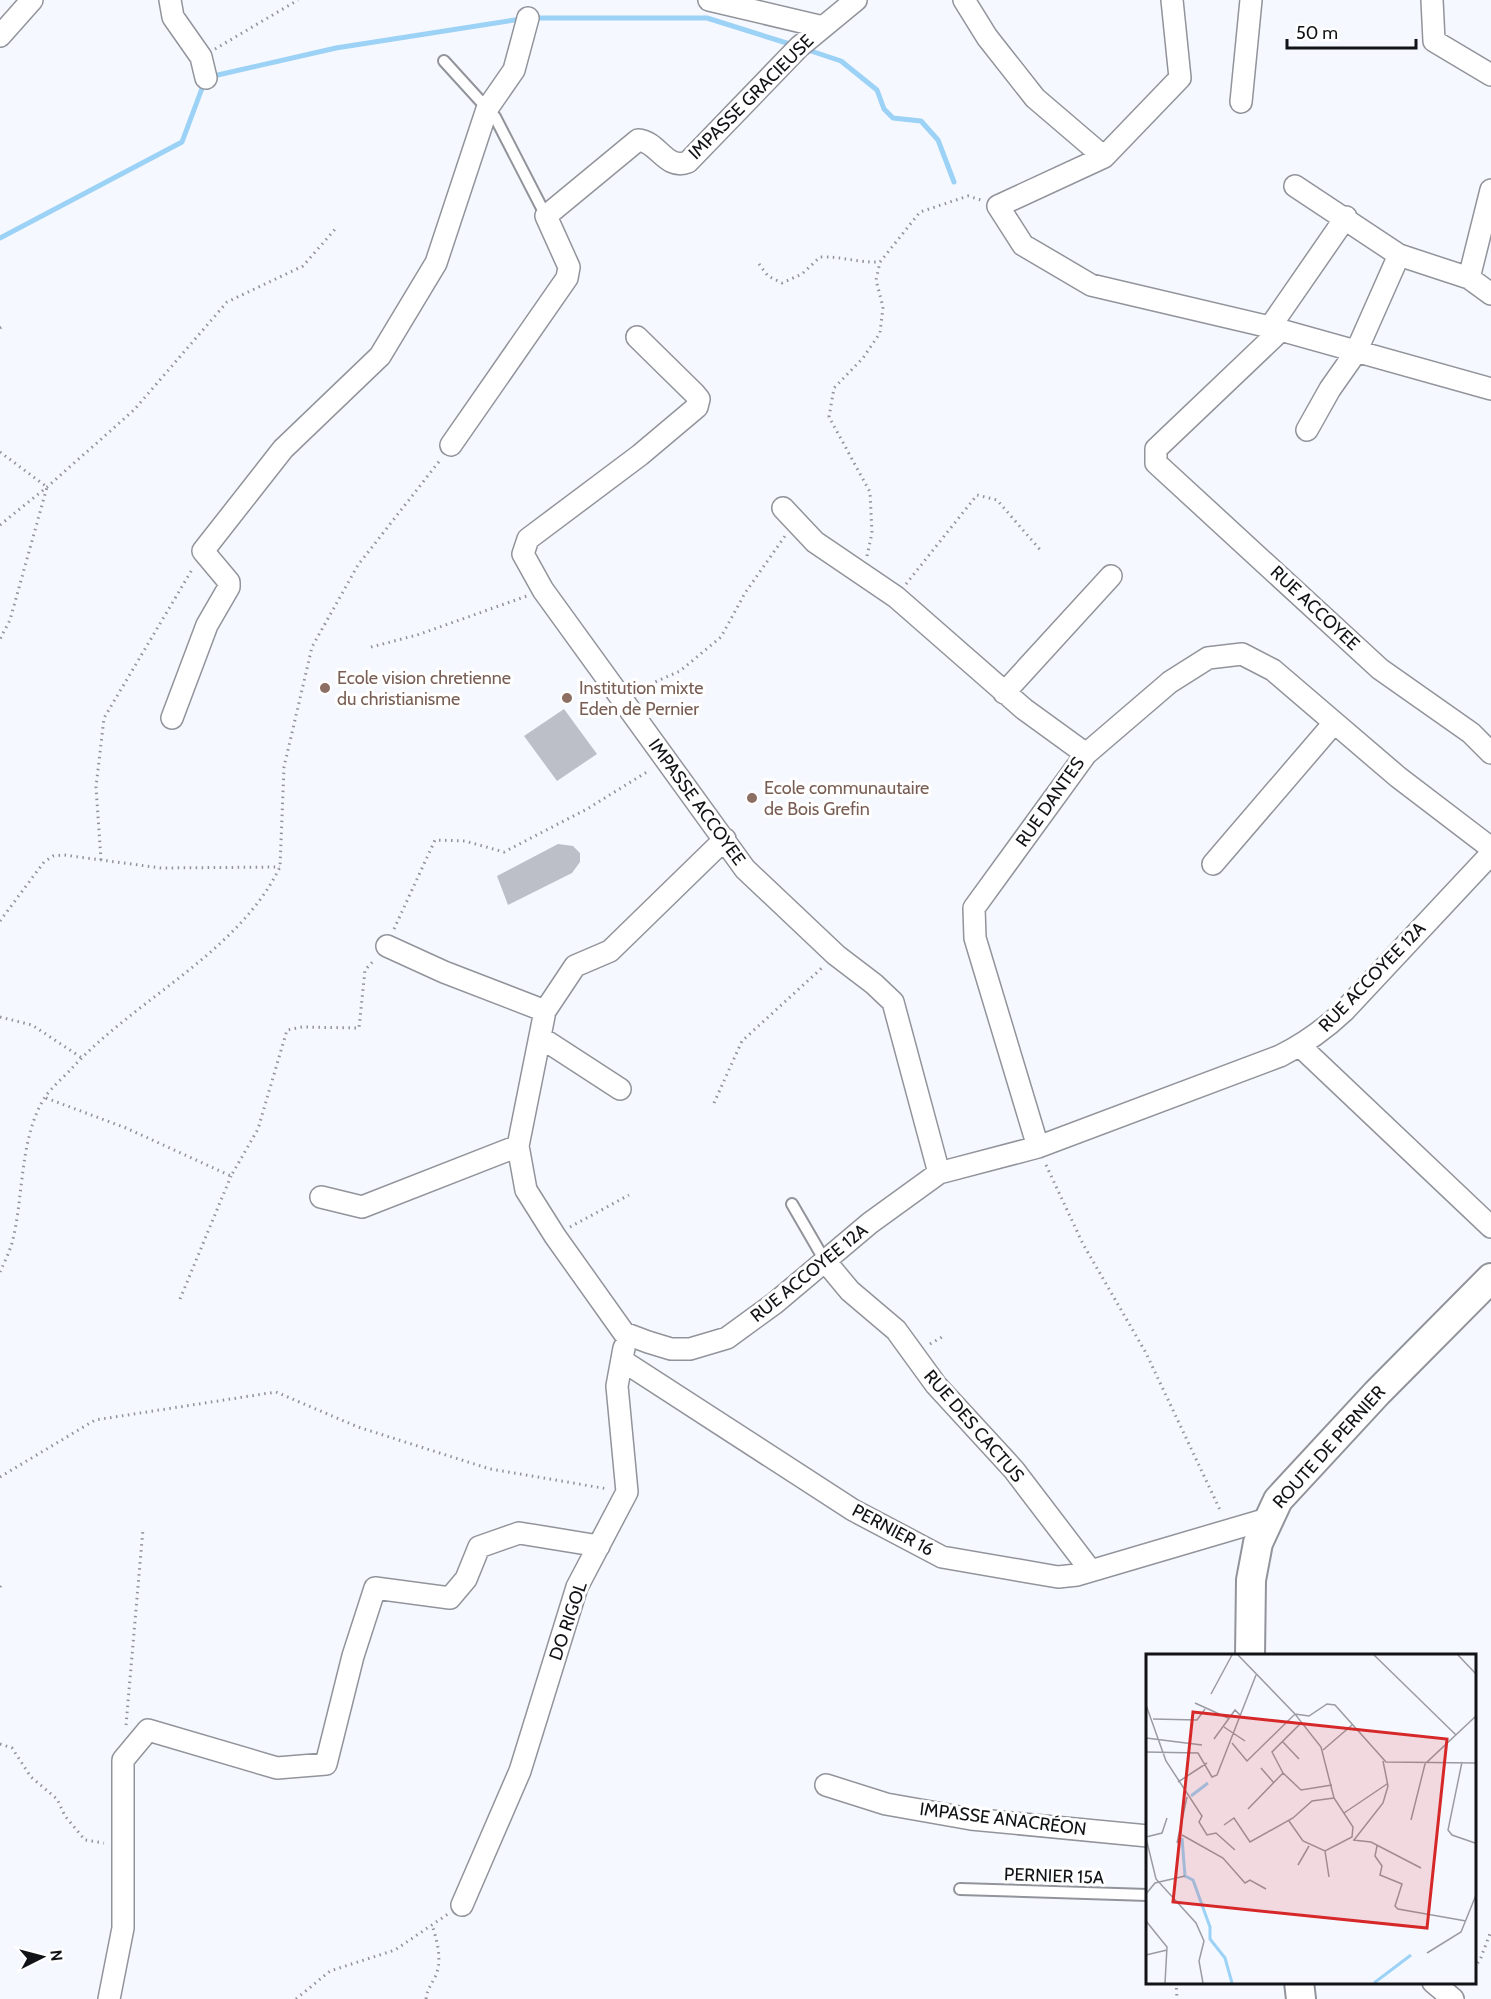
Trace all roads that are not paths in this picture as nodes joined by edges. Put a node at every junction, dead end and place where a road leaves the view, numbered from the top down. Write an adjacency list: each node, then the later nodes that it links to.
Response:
1 (32, 0): 11 (street)
2 (170, 0): 13 (street)
3 (709, 0): 10 (street)
4 (856, 0): 10 (street, IMPASSE GRACIEUSE)
5 (964, 0): 17 (street)
6 (1172, 0): 17 (street)
7 (1251, 0): 15 (street)
8 (1432, 0): 14 (street)
9 (528, 18): 16 (street)
10 (823, 27): 20 (street, IMPASSE GRACIEUSE)
11 (0, 36)
12 (444, 61): 16 (lane)
13 (203, 68)
14 (1491, 75)
15 (1242, 102)
16 (487, 109): 20 (lane); 34 (street)
17 (1104, 157): 25 (street)
18 (1295, 186): 21 (street)
19 (1491, 190): 23 (street)
20 (546, 216): 30 (street)
21 (1346, 217): 22 (street); 25 (street)
22 (1399, 255): 23 (street); 27 (street)
23 (1469, 278): 24 (street)
24 (1491, 294)
25 (1276, 329): 27 (street); 36 (street, RUE ACCOYEE)
26 (637, 337): 38 (street, IMPASSE ACCOYEE)
27 (1356, 352): 28 (street); 29 (street)
28 (1491, 389)
29 (1307, 430)
30 (451, 445)
31 (783, 508): 33 (street, RUE DANTES)
32 (1111, 576): 33 (street)
33 (1004, 693): 37 (street, RUE DANTES)
34 (172, 718)
35 (1334, 723): 37 (street); 39 (street); 41 (street)
36 (1491, 753)
37 (1086, 754): 48 (street, RUE DANTES)
38 (725, 839): 43 (street); 49 (street, IMPASSE ACCOYEE)
39 (1491, 848)
40 (1491, 854): 45 (street, RUE ACCOYEE 12A)
41 (1213, 864)
42 (387, 946): 43 (street)
43 (545, 1011): 44 (street)
44 (540, 1037): 46 (street); 47 (street)
45 (1300, 1046): 48 (street, RUE ACCOYEE 12A); 52 (street)
46 (620, 1089)
47 (518, 1146): 50 (street); 55 (street)
48 (1038, 1147): 49 (street, RUE ACCOYEE 12A)
49 (939, 1173): 53 (street, RUE ACCOYEE 12A)
50 (321, 1197)
51 (792, 1204): 53 (lane)
52 (1491, 1227)
53 (825, 1260): 55 (street, RUE ACCOYEE 12A); 59 (street, RUE DES CACTUS)
54 (1491, 1278): 57 (street, ROUTE DE PERNIER)
55 (624, 1333): 56 (street)
56 (623, 1360): 58 (street, DO RIGOL); 59 (street, PERNIER 16)
57 (1267, 1519): 59 (street, PERNIER 16); 60 (street, ROUTE DE PERNIER)
58 (599, 1546): 65 (street, DO RIGOL); 68 (street)
59 (1091, 1571)
60 (1250, 1654)
61 (826, 1785): 62 (street, IMPASSE ANACRÉON)
62 (1146, 1836)
63 (960, 1889): 64 (lane, PERNIER 15A)
64 (1146, 1895)
65 (462, 1905)
66 (1299, 1984): 69 (street)
67 (1434, 1984): 70 (street)
68 (109, 1999)
69 (1301, 1999)
70 (1453, 1999)

